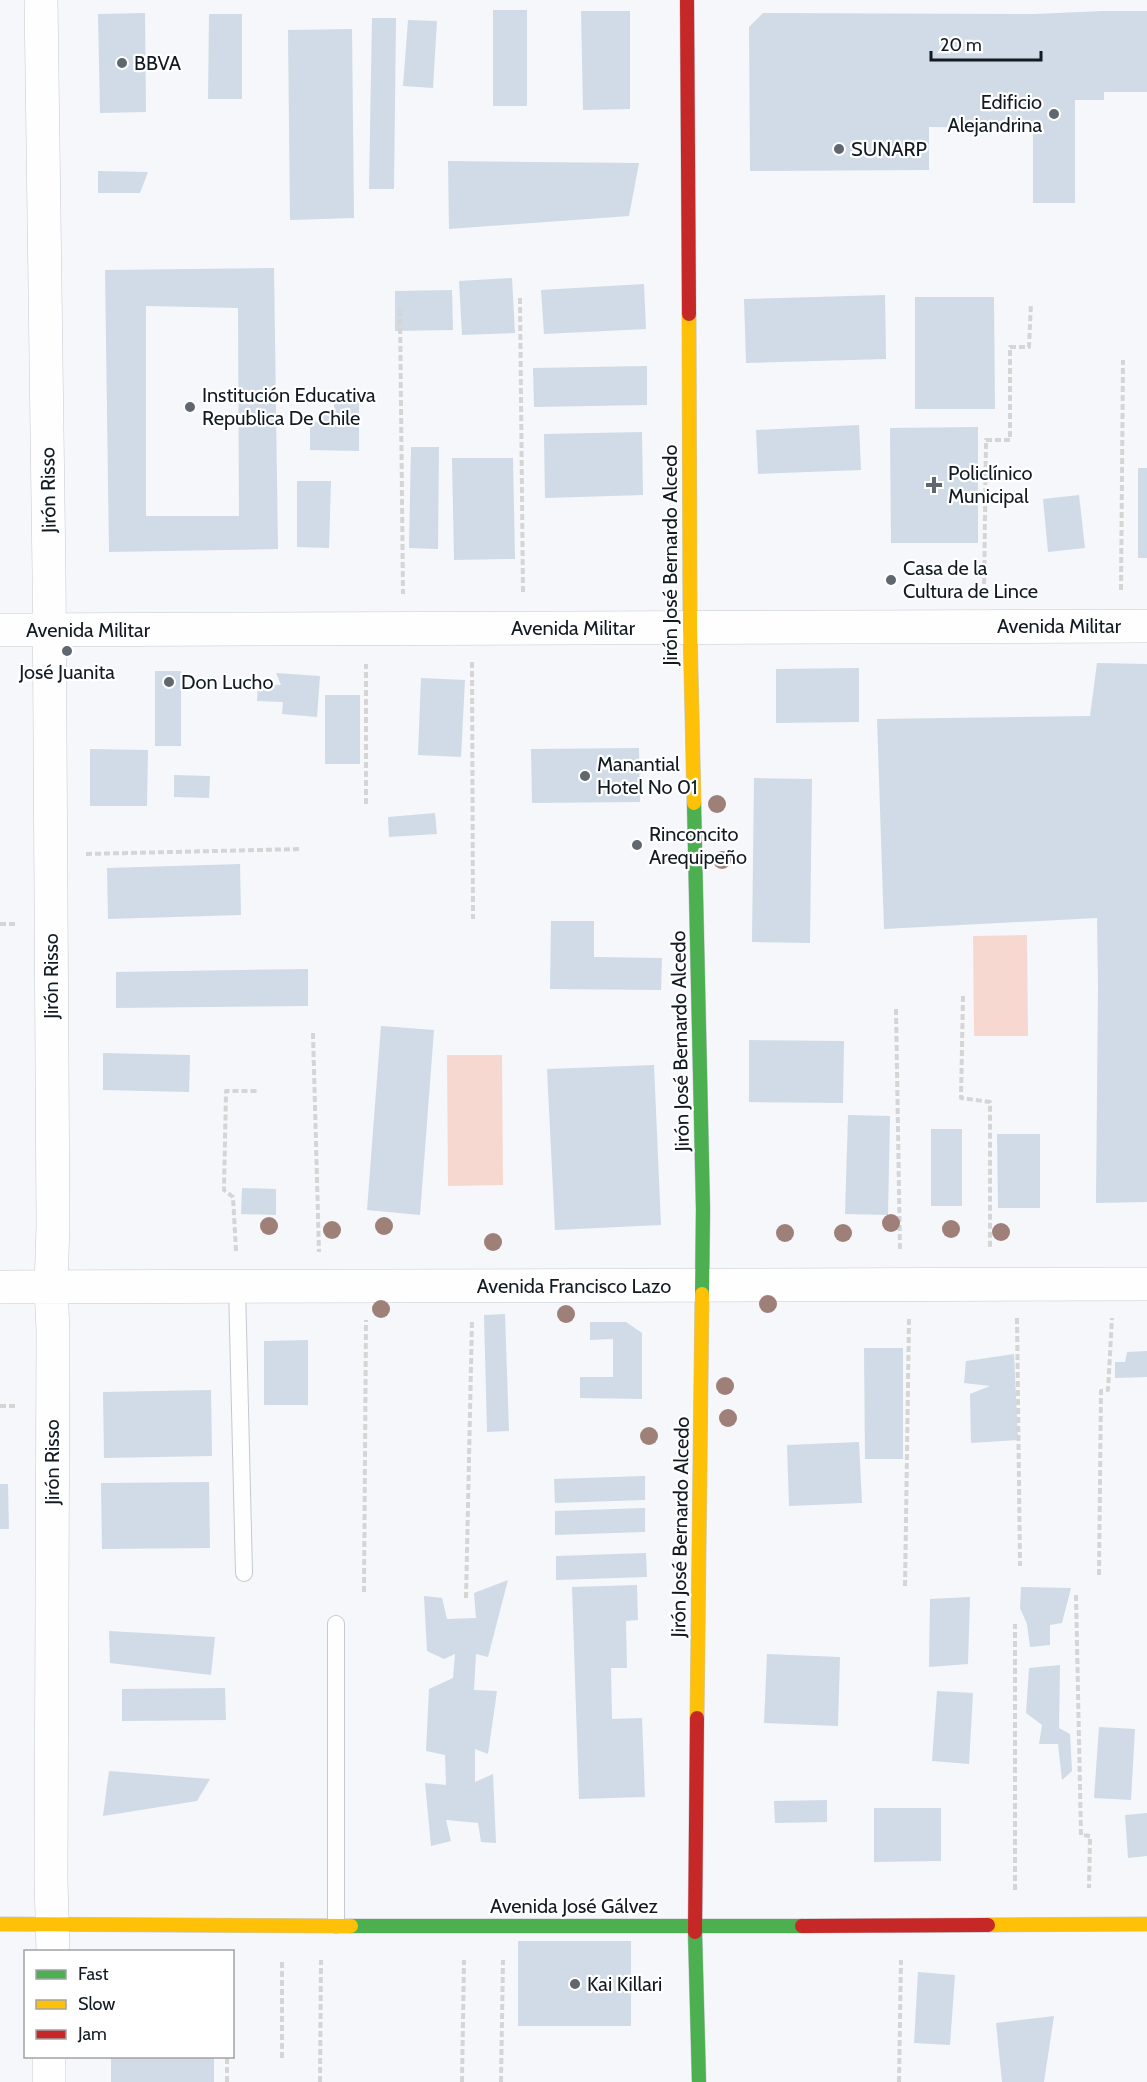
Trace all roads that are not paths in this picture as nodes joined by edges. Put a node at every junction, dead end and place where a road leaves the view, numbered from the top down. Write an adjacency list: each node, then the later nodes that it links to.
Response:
1 (41, 0): 6 (street, Jirón Risso)
2 (687, 0): 4 (street, Jirón José Bernardo Alcedo)
3 (1134, 626): 4 (street, Avenida Militar)
4 (690, 627): 6 (street, Avenida Militar); 8 (street, Jirón José Bernardo Alcedo)
5 (0, 630): 6 (street, Avenida Militar)
6 (50, 630): 10 (street, Jirón Risso)
7 (1147, 1284): 8 (street, Avenida Francisco Lazo)
8 (702, 1285): 11 (street, Avenida Francisco Lazo); 17 (street, Jirón José Bernardo Alcedo)
9 (0, 1287): 10 (street, Avenida Francisco Lazo)
10 (51, 1287): 11 (street, Avenida Francisco Lazo); 18 (street, Jirón Risso)
11 (237, 1287): 12 (lane)
12 (244, 1573)
13 (336, 1624): 16 (lane)
14 (0, 1924): 18 (street, Avenida José Gálvez)
15 (1147, 1924): 17 (street, Avenida José Gálvez)
16 (328, 1925): 17 (street, Avenida José Gálvez); 18 (street, Avenida José Gálvez)
17 (695, 1927): 21 (street, Jirón José Bernardo Alcedo)
18 (53, 1938)
19 (50, 2058): 20 (street)
20 (49, 2082)
21 (699, 2082)

